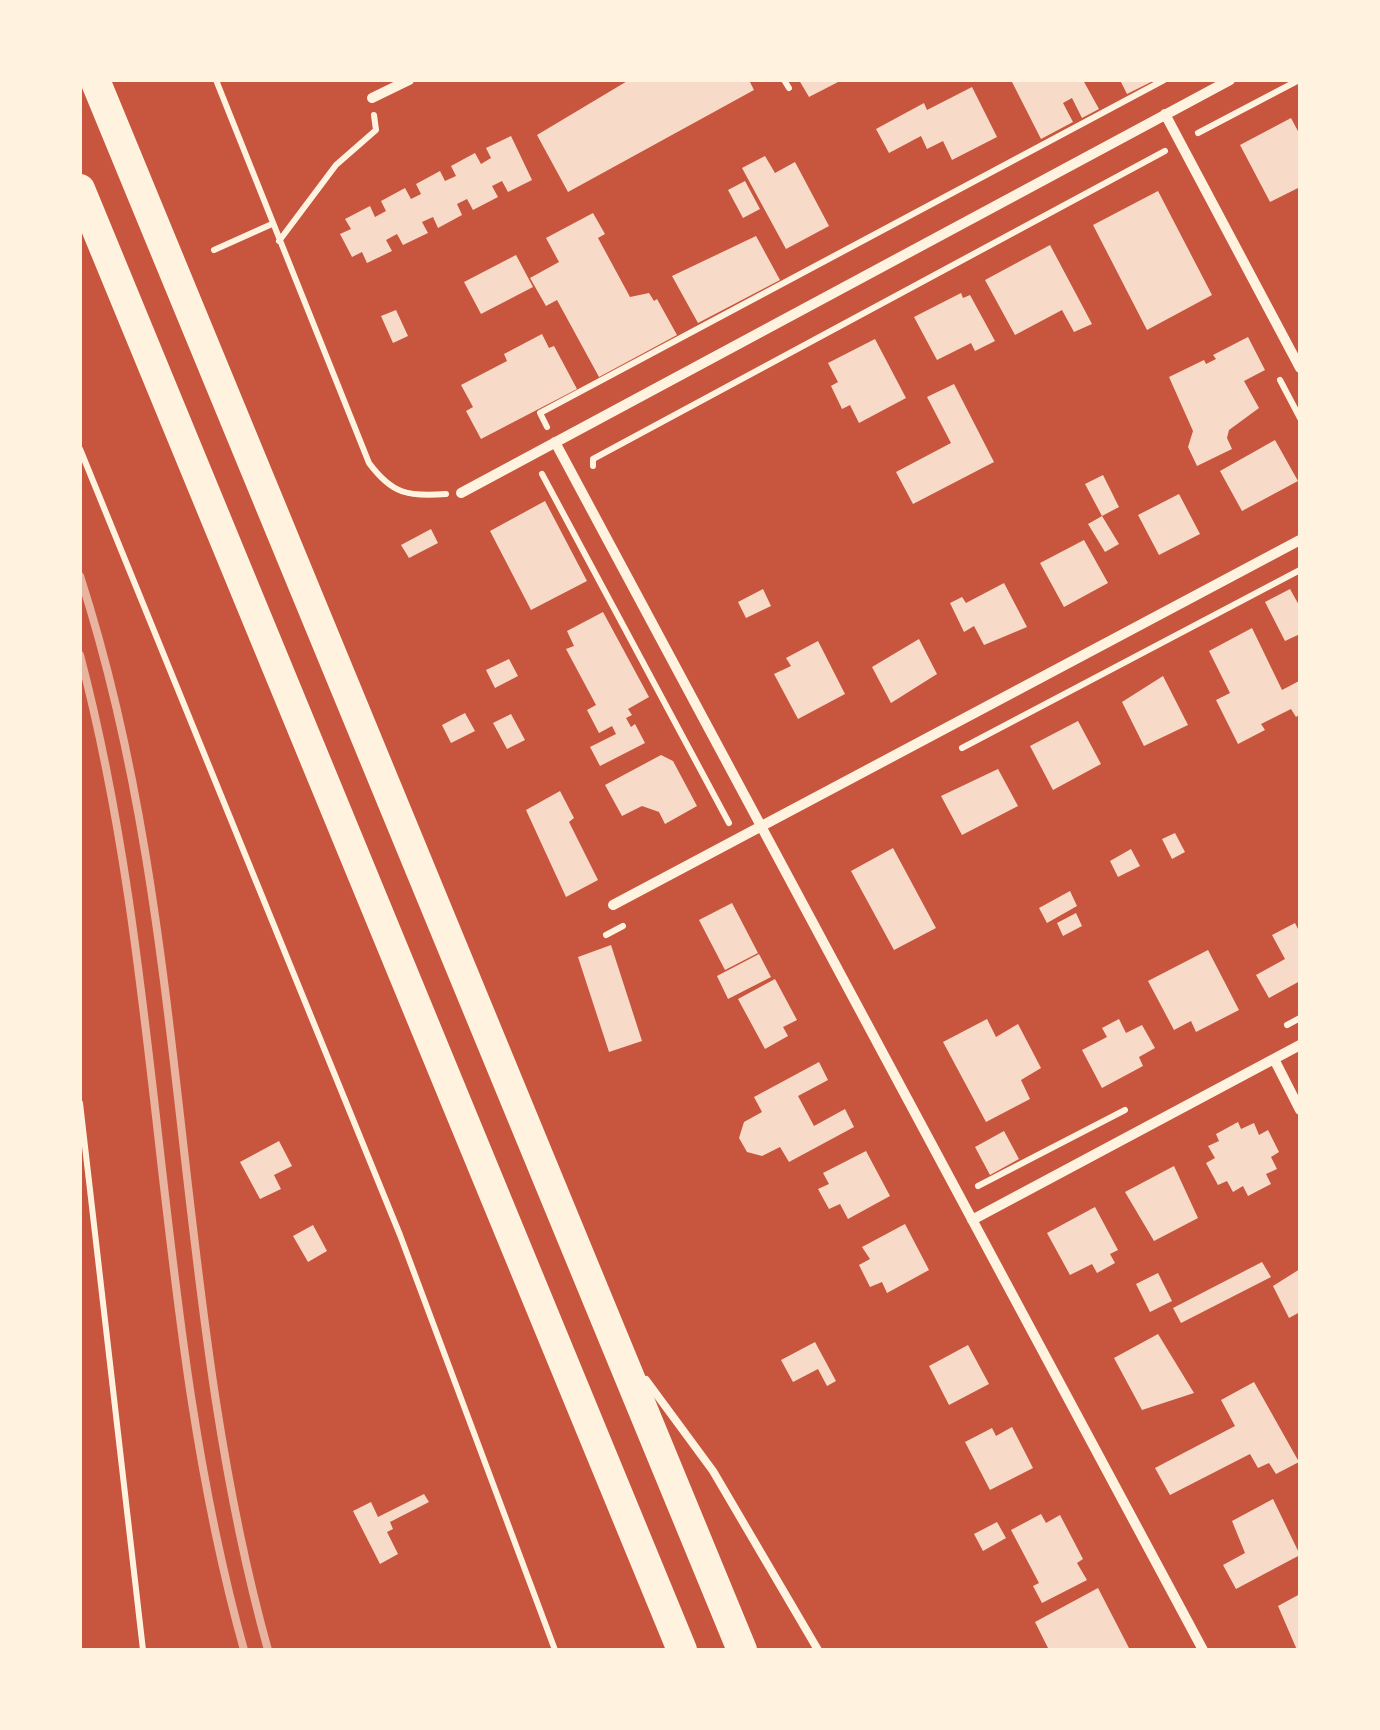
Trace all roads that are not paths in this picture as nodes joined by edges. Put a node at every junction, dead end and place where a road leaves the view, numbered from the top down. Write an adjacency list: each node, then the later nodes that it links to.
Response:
1 (96, 80): 17 (highway)
2 (409, 80): 4 (street)
3 (1230, 80): 5 (street)
4 (372, 98)
5 (1165, 114): 7 (street); 8 (street)
6 (80, 189): 18 (highway)
7 (1300, 368)
8 (554, 442): 9 (street); 11 (street)
9 (461, 493)
10 (1300, 540): 11 (street)
11 (760, 826): 12 (street); 16 (street)
12 (613, 905)
13 (1300, 1045): 14 (street)
14 (1274, 1059): 15 (street); 16 (street)
15 (1300, 1110)
16 (972, 1220): 21 (street)
17 (614, 1338): 19 (highway); 20 (lane)
18 (682, 1650)
19 (742, 1650)
20 (818, 1650)
21 (1203, 1650)

